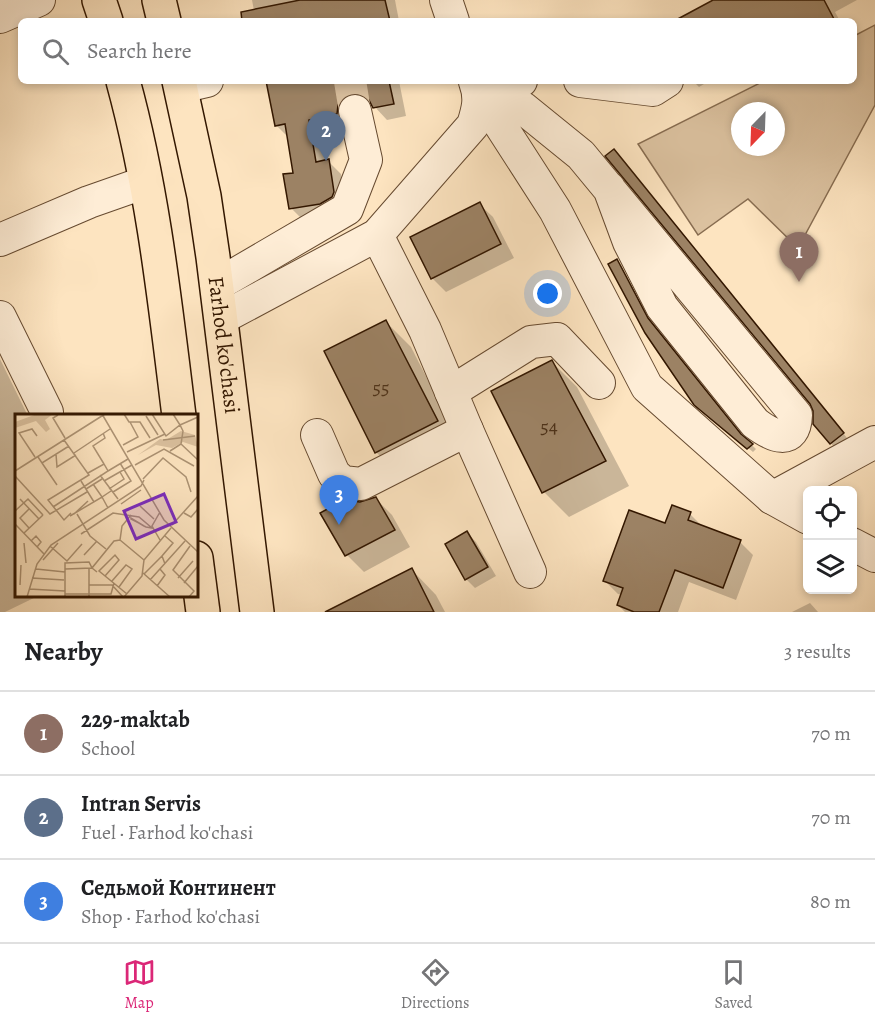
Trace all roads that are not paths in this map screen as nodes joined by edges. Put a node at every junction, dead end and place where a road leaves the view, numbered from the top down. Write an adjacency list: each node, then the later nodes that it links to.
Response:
1 (39, 0): 5 (lane)
2 (99, 0): 6 (main road)
3 (159, 0): 7 (main road)
4 (446, 0): 8 (lane)
5 (4, 10)
6 (105, 18)
7 (163, 18)
8 (452, 18)
9 (124, 84): 16 (main road)
10 (189, 84): 20 (main road, Farhod ko'chasi)
11 (506, 84): 14 (lane)
12 (604, 84): 13 (lane)
13 (662, 84)
14 (480, 89): 17 (lane); 18 (lane); 30 (lane)
15 (356, 111): 20 (lane)
16 (146, 182): 19 (lane); 26 (main road)
17 (609, 188): 17 (lane)
18 (377, 235): 22 (lane); 24 (lane)
19 (0, 240)
20 (217, 285): 22 (main road, Farhod ko'chasi)
21 (0, 317): 25 (lane)
22 (222, 318): 37 (main road, Farhod ko'chasi)
23 (599, 383): 24 (lane)
24 (451, 393): 27 (lane)
25 (47, 412)
26 (179, 414)
27 (467, 430): 28 (lane); 34 (lane)
28 (317, 435)
29 (875, 442): 30 (lane)
30 (772, 498): 31 (lane)
31 (803, 516)
32 (857, 547): 33 (lane)
33 (875, 556)
34 (530, 572)
35 (198, 573): 36 (main road)
36 (203, 612)
37 (257, 612)

